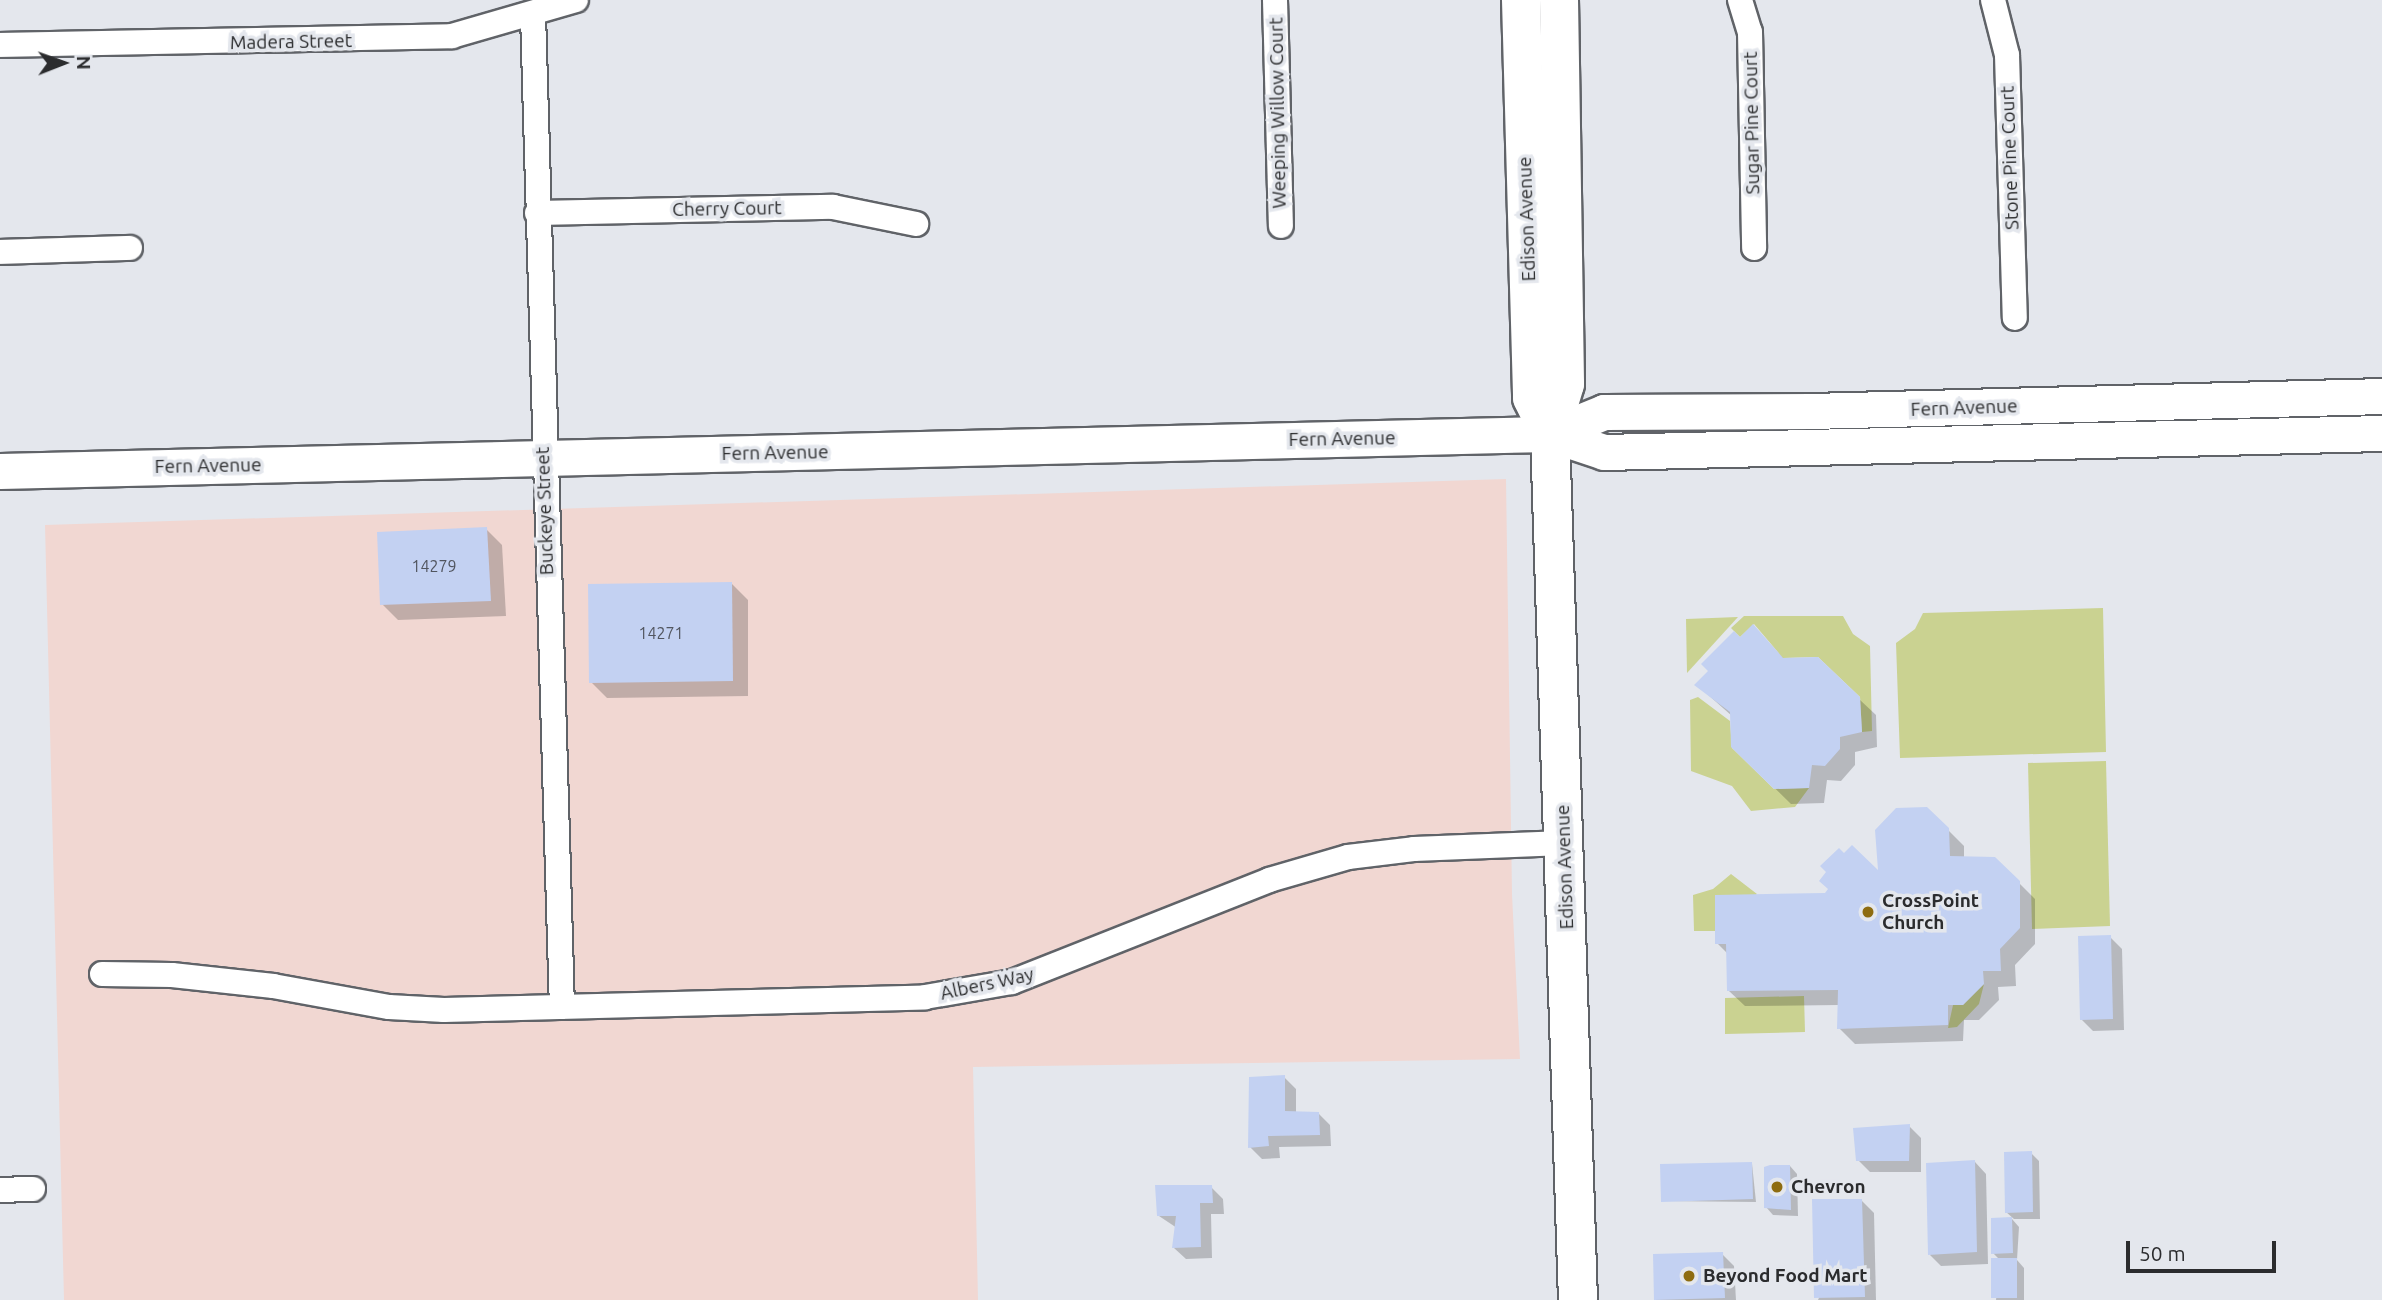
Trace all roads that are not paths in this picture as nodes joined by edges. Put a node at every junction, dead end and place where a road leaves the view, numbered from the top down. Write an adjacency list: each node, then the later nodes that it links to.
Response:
1 (576, 0): 7 (street, Madera Street)
2 (1275, 0): 11 (street, Weeping Willow Court)
3 (1521, 0): 18 (main road, Edison Avenue)
4 (1559, 0): 18 (main road, Edison Avenue)
5 (1740, 0): 12 (street, Sugar Pine Court)
6 (1993, 0): 15 (street, Stone Pine Court)
7 (533, 14): 8 (street, Madera Street); 9 (street, Buckeye Street)
8 (0, 45)
9 (537, 214): 10 (street, Cherry Court); 19 (street, Buckeye Street)
10 (916, 224)
11 (1281, 226)
12 (1754, 247)
13 (130, 248): 14 (street)
14 (0, 253)
15 (2015, 318)
16 (2382, 396): 18 (street, Fern Avenue)
17 (2382, 433): 18 (street, Fern Avenue)
18 (1550, 434): 19 (street, Fern Avenue); 21 (main road, Edison Avenue)
19 (543, 458): 20 (street, Fern Avenue); 23 (street, Buckeye Street)
20 (0, 471)
21 (1564, 844): 23 (street, Albers Way); 26 (main road, Edison Avenue)
22 (102, 974): 23 (street, Albers Way)
23 (562, 1007)
24 (33, 1189): 25 (street)
25 (0, 1190)
26 (1578, 1300)

